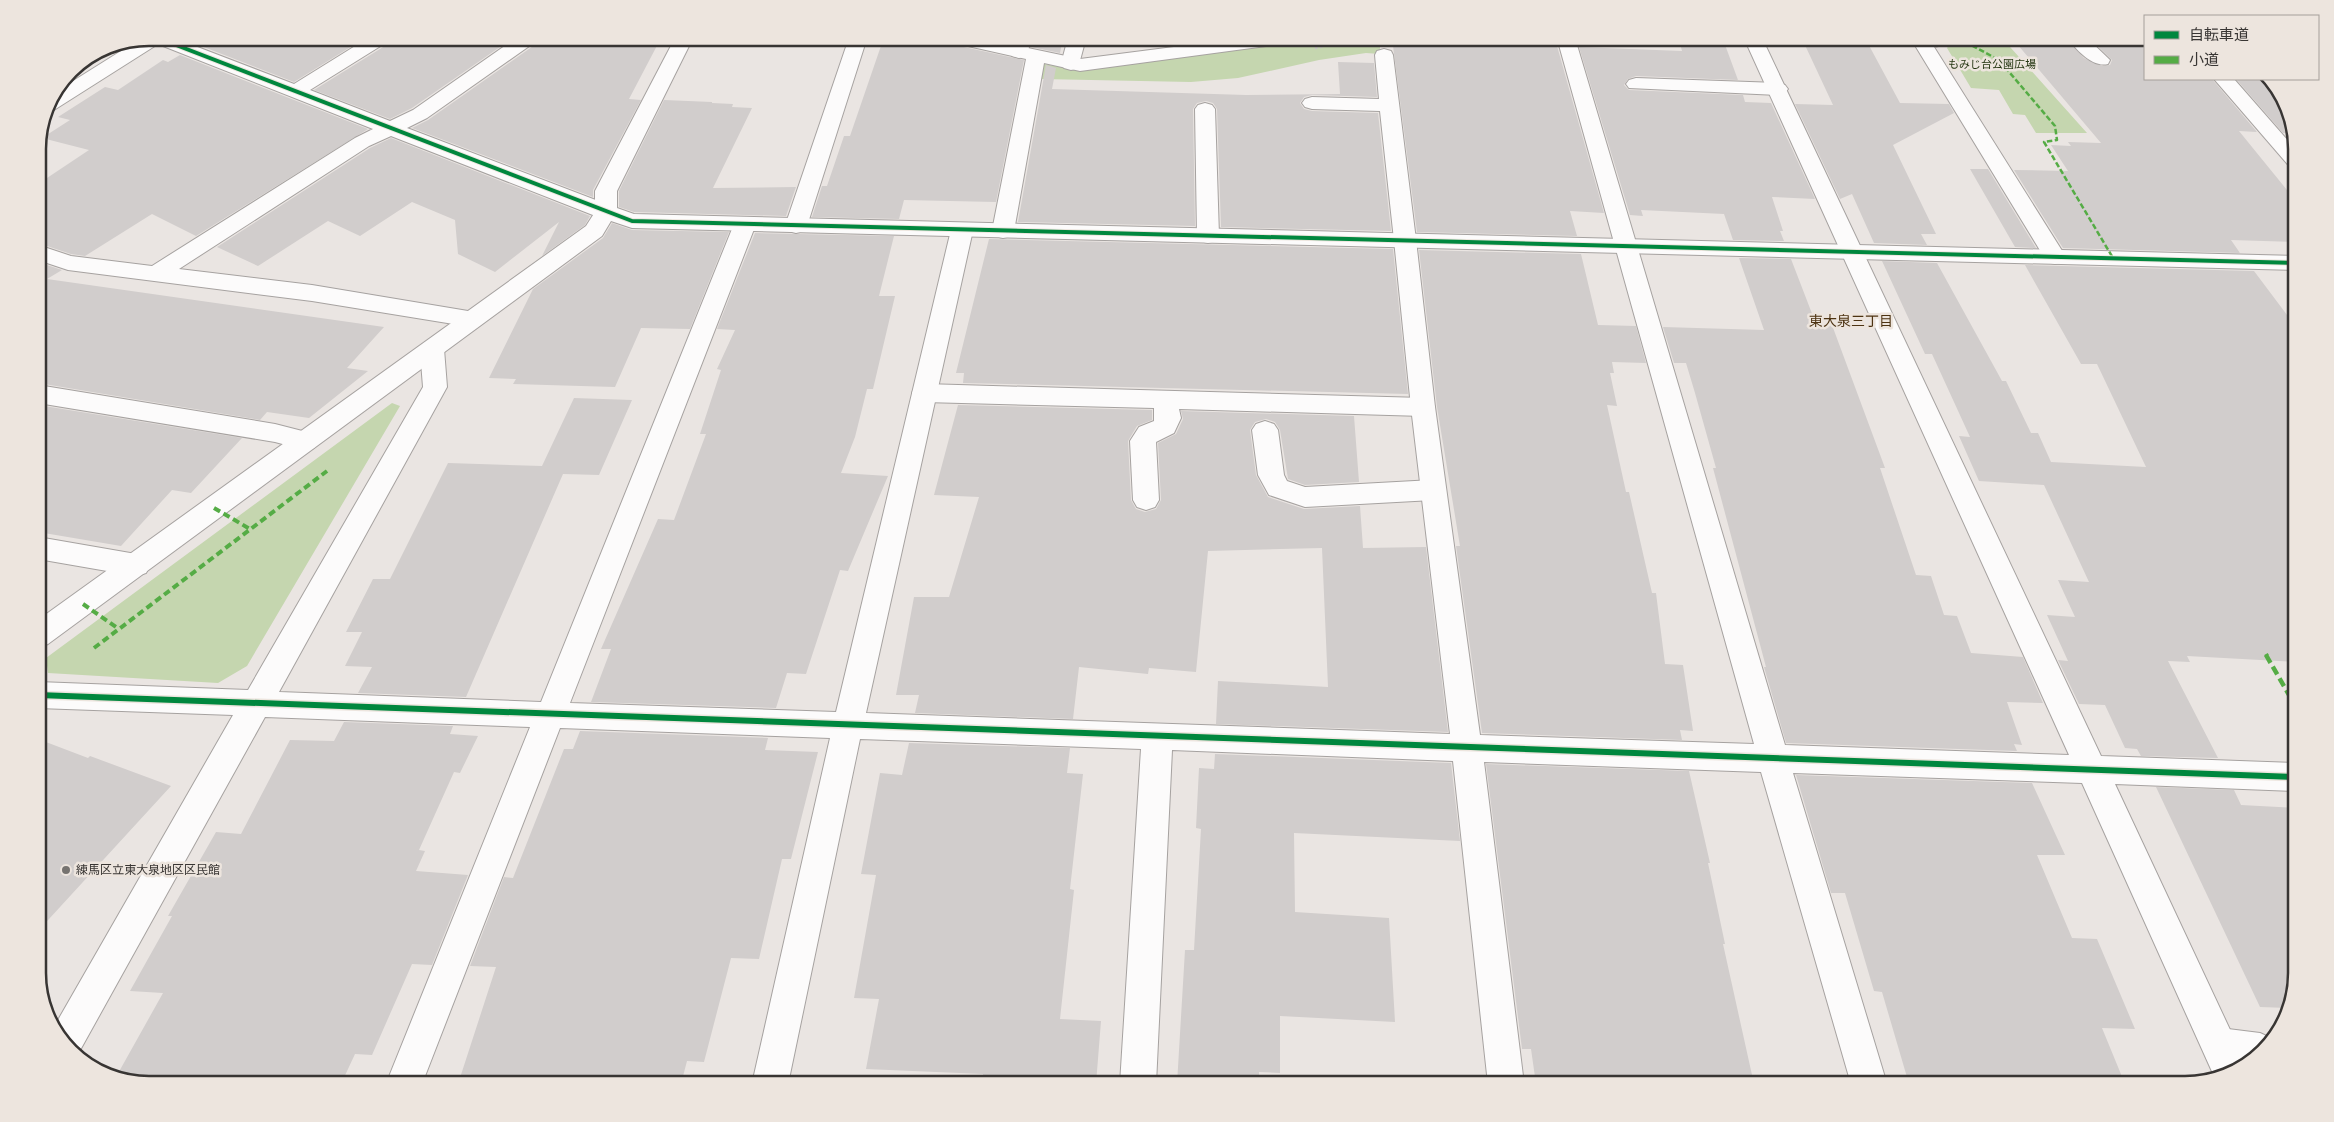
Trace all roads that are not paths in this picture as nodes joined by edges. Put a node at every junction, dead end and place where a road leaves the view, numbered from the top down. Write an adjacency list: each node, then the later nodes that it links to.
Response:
1 (177, 46): 21 (street)
2 (367, 46): 21 (street)
3 (517, 46): 26 (street)
4 (680, 46): 28 (street)
5 (855, 46): 30 (street)
6 (1007, 46): 14 (street)
7 (1074, 46): 17 (street)
8 (1222, 46): 17 (street)
9 (1568, 46): 35 (street)
10 (1758, 46): 20 (street)
11 (1925, 46): 38 (street)
12 (2086, 46): 16 (street)
13 (142, 47): 22 (street)
14 (1026, 49): 17 (street); 32 (street)
15 (1384, 55): 24 (street)
16 (2101, 60)
17 (1071, 64)
18 (2225, 80): 27 (street)
19 (1636, 84): 20 (street)
20 (1778, 89): 36 (street)
21 (296, 91): 26 (street)
22 (61, 97)
23 (1312, 103): 24 (street)
24 (1390, 105): 34 (street)
25 (1205, 109): 33 (street)
26 (392, 127): 28 (street); 40 (street)
27 (2288, 153)
28 (606, 212): 29 (street); 41 (street)
29 (745, 224): 30 (street); 56 (street)
30 (796, 226): 31 (street)
31 (962, 230): 32 (street); 43 (street)
32 (1003, 231): 33 (street)
33 (1208, 236): 34 (street)
34 (1405, 240): 35 (street); 46 (street)
35 (1626, 246): 36 (street); 60 (street)
36 (1854, 252): 38 (street); 61 (street)
37 (46, 255): 40 (street)
38 (2055, 257): 39 (street)
39 (2288, 263)
40 (154, 275): 41 (street)
41 (472, 319): 42 (street)
42 (432, 349): 48 (street); 55 (street)
43 (924, 393): 45 (street); 57 (street)
44 (46, 395): 48 (street)
45 (1166, 400): 46 (street); 50 (street)
46 (1423, 407): 49 (street)
47 (1265, 430): 49 (street)
48 (305, 441): 52 (street)
49 (1433, 490): 59 (street)
50 (1146, 500)
51 (46, 549): 52 (street)
52 (136, 566): 53 (street)
53 (46, 630)
54 (46, 695): 55 (street)
55 (255, 704): 56 (street); 63 (street)
56 (549, 716): 57 (street); 66 (street)
57 (848, 725): 58 (street); 67 (street)
58 (1157, 736): 59 (street); 68 (street)
59 (1467, 748): 60 (street); 69 (street)
60 (1773, 758): 61 (street); 70 (street)
61 (2092, 770): 62 (street); 65 (street)
62 (2288, 777)
63 (68, 1036)
64 (2248, 1053): 65 (street)
65 (2225, 1058)
66 (407, 1076)
67 (772, 1076)
68 (1138, 1076)
69 (1505, 1076)
70 (1867, 1076)

